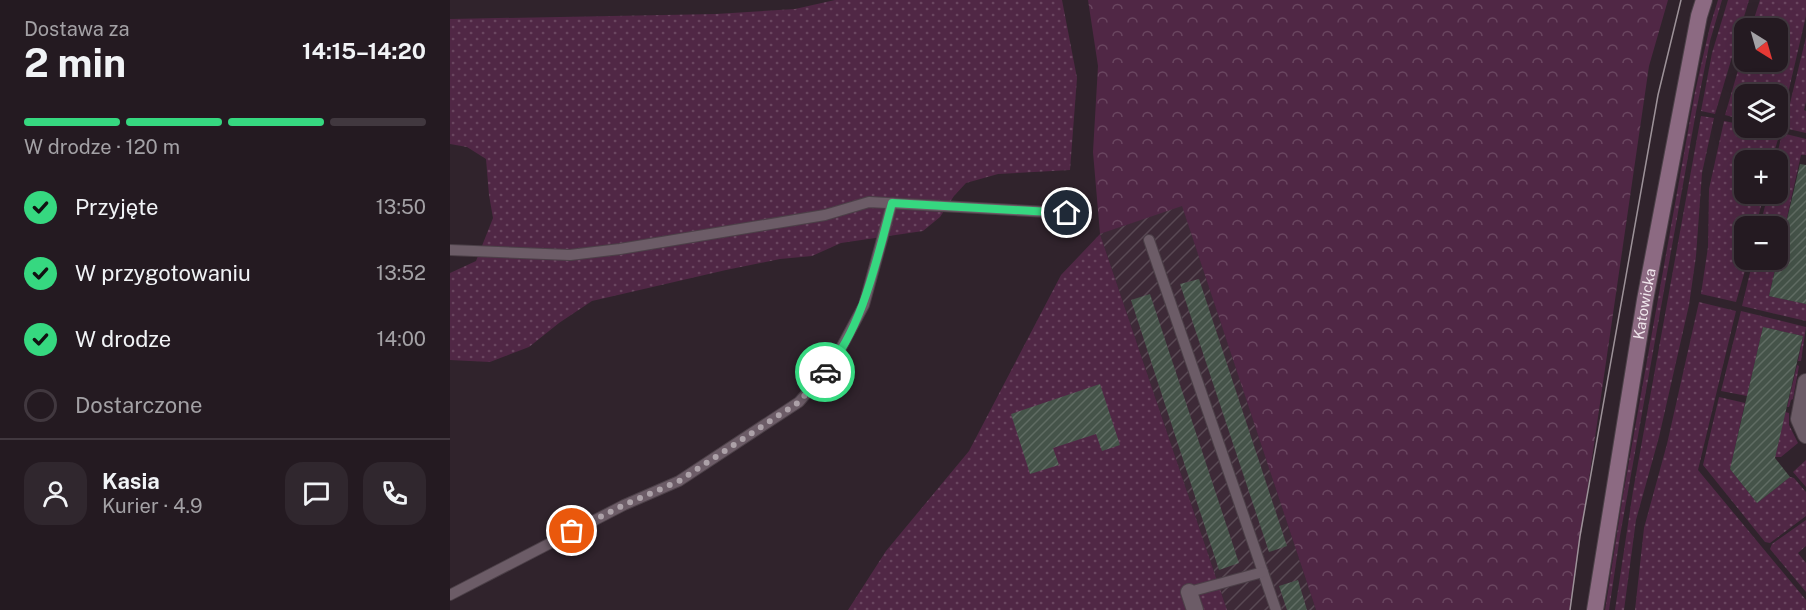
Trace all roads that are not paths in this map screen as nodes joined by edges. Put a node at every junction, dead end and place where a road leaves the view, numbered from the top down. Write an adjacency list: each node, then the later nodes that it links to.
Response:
1 (1704, 0): 13 (main road, Katowicka)
2 (892, 203): 3 (lane); 5 (lane); 9 (lane)
3 (1067, 213)
4 (1149, 240): 8 (lane)
5 (450, 250)
6 (1806, 382): 7 (street)
7 (1806, 435)
8 (1263, 572): 10 (lane); 12 (lane)
9 (451, 592)
10 (1189, 592): 11 (street)
11 (1195, 610)
12 (1276, 610)
13 (1594, 610)

